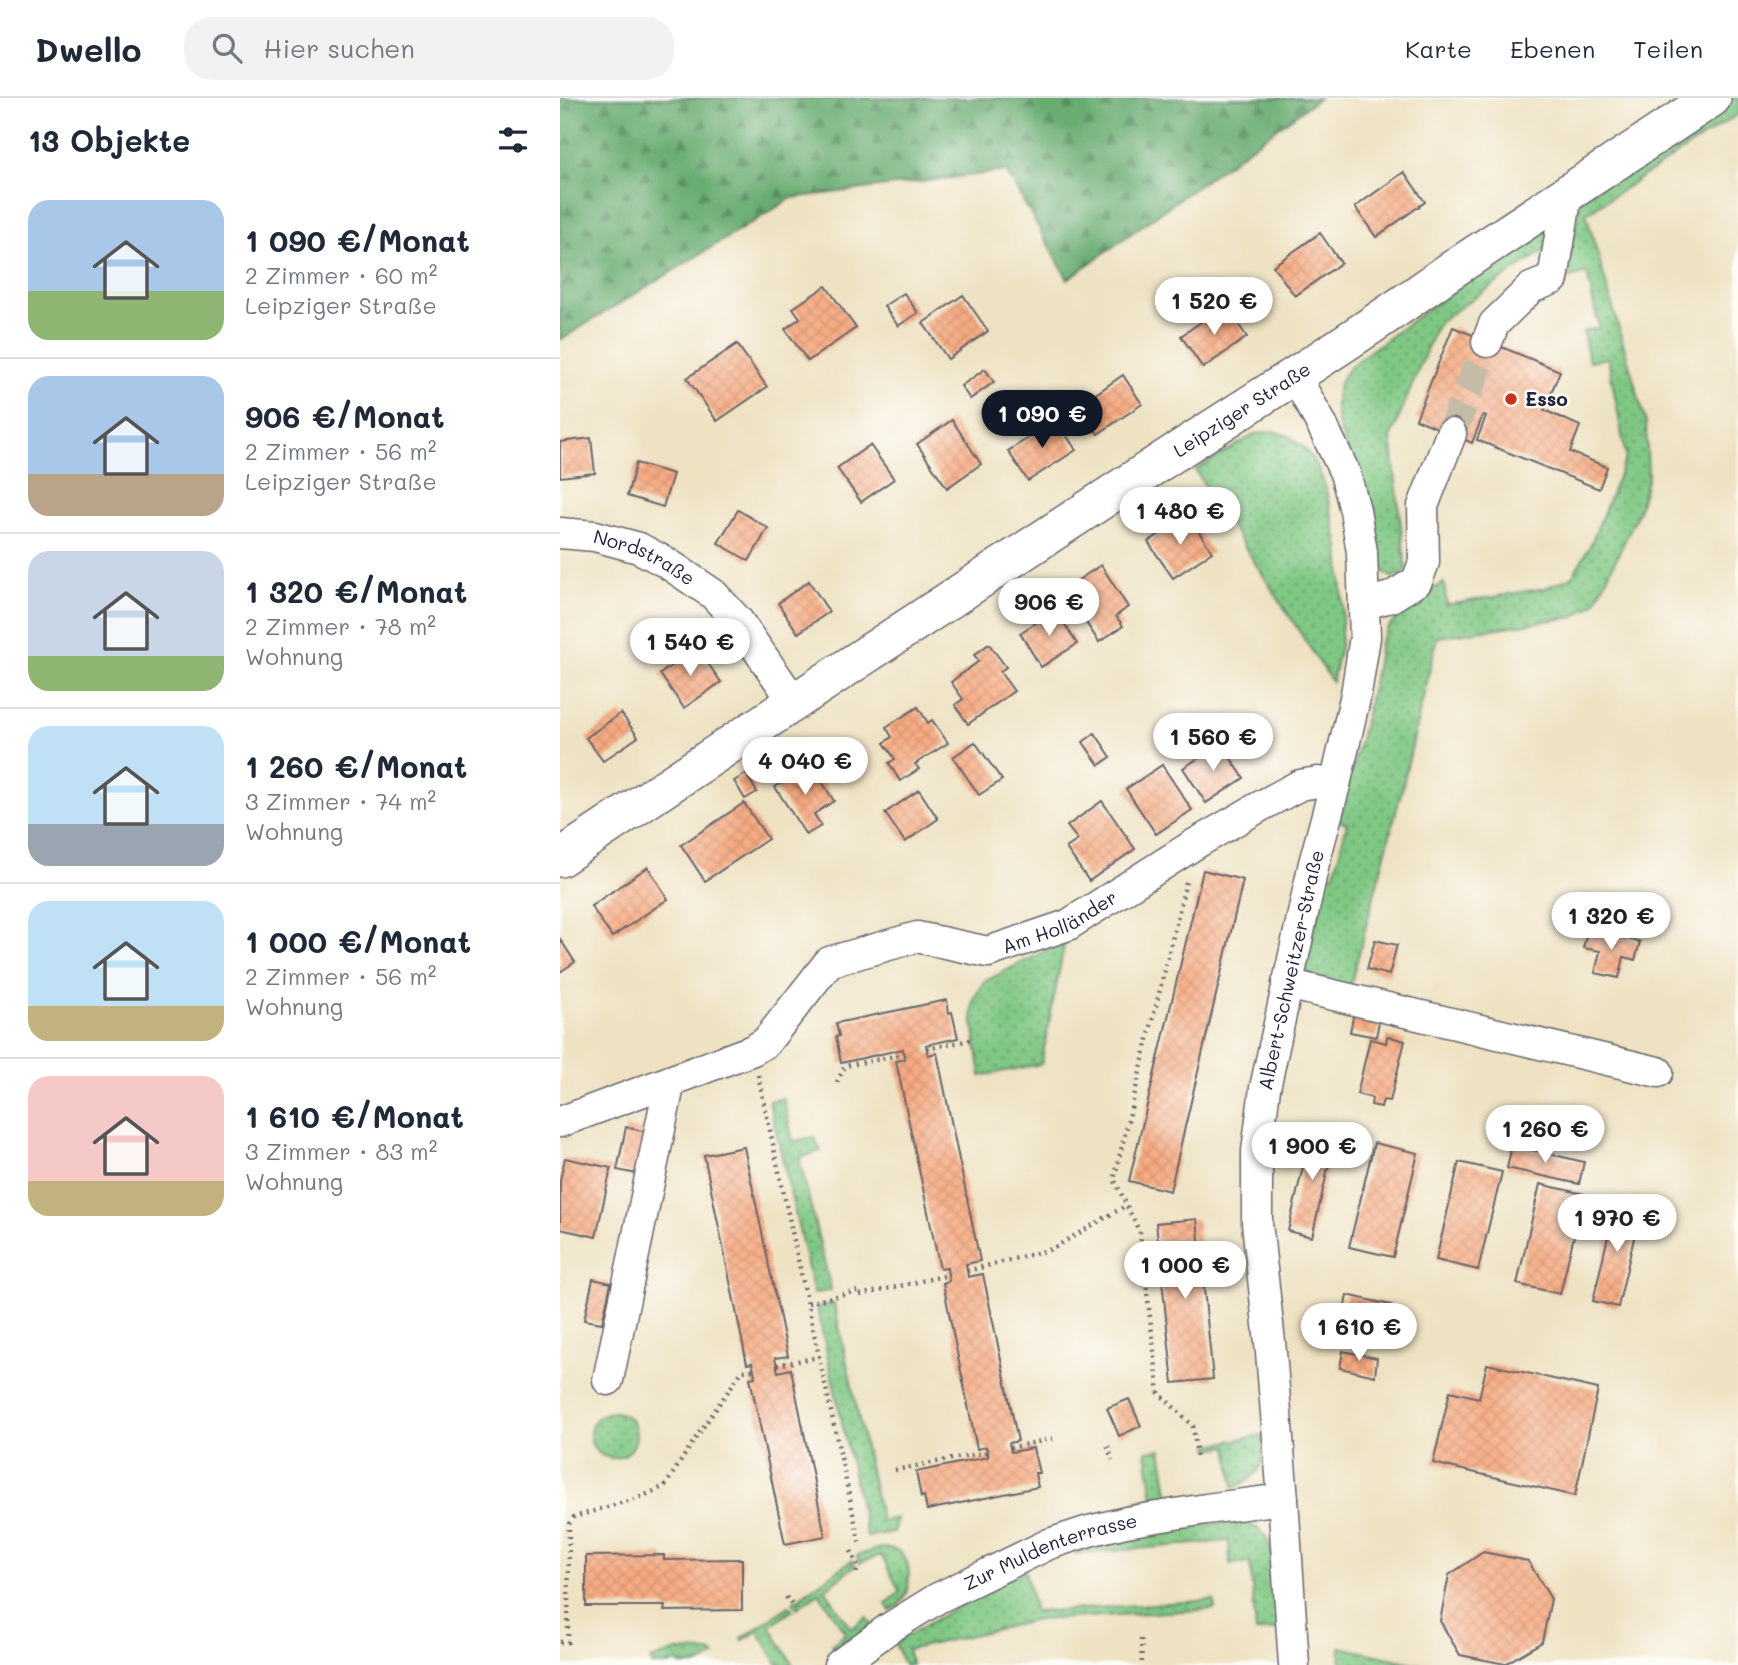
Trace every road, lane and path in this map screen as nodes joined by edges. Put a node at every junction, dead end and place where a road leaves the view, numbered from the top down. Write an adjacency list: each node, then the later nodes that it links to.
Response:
1 (1712, 98): 2 (main road, Leipziger Straße)
2 (1567, 194): 3 (street); 4 (main road, Leipziger Straße)
3 (1488, 342)
4 (1295, 376): 7 (street, Albert-Schweitzer-Straße); 8 (main road, Leipziger Straße)
5 (1451, 434): 7 (street)
6 (560, 533): 8 (street, Nordstraße)
7 (1364, 604): 9 (street, Albert-Schweitzer-Straße)
8 (794, 702): 11 (main road, Leipziger Straße)
9 (1335, 785): 10 (street, Am Holländer); 12 (street, Albert-Schweitzer-Straße)
10 (1195, 844): 15 (street, Am Holländer); 21 (path)
11 (560, 858)
12 (1287, 984): 17 (street); 36 (street, Albert-Schweitzer-Straße)
13 (970, 1040): 14 (path)
14 (927, 1049)
15 (753, 1050): 18 (street, Am Holländer); 24 (path)
16 (905, 1054): 19 (path)
17 (1658, 1072)
18 (670, 1082): 20 (street, Am Holländer); 28 (street)
19 (837, 1082)
20 (560, 1122)
21 (1127, 1205): 22 (path); 33 (path)
22 (967, 1271)
23 (948, 1275): 24 (path)
24 (808, 1303): 25 (path)
25 (819, 1357): 26 (path); 37 (path)
26 (777, 1365)
27 (754, 1370): 43 (path)
28 (608, 1380)
29 (1055, 1438): 31 (path)
30 (1108, 1446): 34 (path)
31 (1010, 1448)
32 (988, 1452): 35 (path)
33 (1197, 1456)
34 (1111, 1460)
35 (895, 1470)
36 (1283, 1499): 44 (street, Zur Muldenterrasse); 46 (street, Albert-Schweitzer-Straße)
37 (860, 1545)
38 (850, 1551): 39 (path)
39 (856, 1577)
40 (786, 1597): 41 (path)
41 (794, 1609)
42 (1141, 1639): 45 (path)
43 (560, 1642)
44 (839, 1665)
45 (1142, 1665)
46 (1294, 1665)

